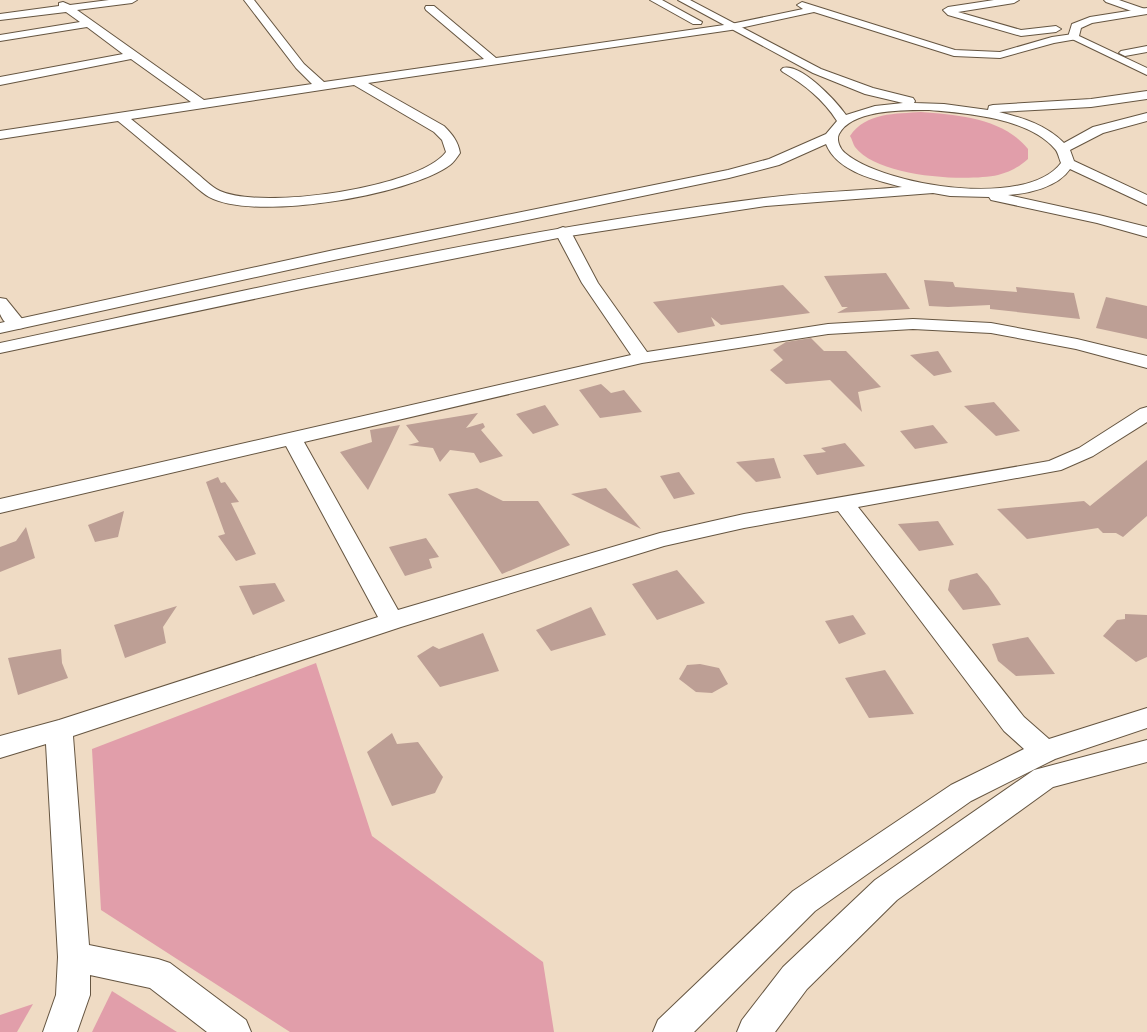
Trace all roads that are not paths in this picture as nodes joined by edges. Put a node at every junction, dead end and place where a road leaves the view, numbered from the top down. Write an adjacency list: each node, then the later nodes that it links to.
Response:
1 (104, 0): 9 (street)
2 (132, 0): 9 (street)
3 (249, 0): 32 (street)
4 (655, 0): 18 (street)
5 (683, 0): 16 (street)
6 (1014, 0): 19 (street)
7 (1109, 0): 13 (street)
8 (794, 2): 11 (street)
9 (66, 7): 12 (street); 14 (street); 15 (street)
10 (430, 8): 26 (street)
11 (815, 9): 16 (street); 19 (street)
12 (0, 13)
13 (1145, 14): 17 (street); 19 (street)
14 (0, 17)
15 (89, 24): 21 (street); 25 (street)
16 (732, 27): 18 (street); 35 (street)
17 (1109, 28)
18 (711, 30): 22 (street); 26 (street)
19 (1073, 34): 29 (street)
20 (1099, 36): 24 (street)
21 (0, 38)
22 (732, 40)
23 (1147, 49): 24 (street)
24 (1125, 53): 27 (street)
25 (133, 55): 31 (street); 34 (street)
26 (493, 61): 30 (street)
27 (1147, 62)
28 (777, 64): 39 (street)
29 (1147, 72)
30 (356, 80): 32 (street); 37 (street)
31 (0, 81)
32 (320, 86): 34 (street)
33 (1147, 95): 36 (street)
34 (201, 104): 37 (street)
35 (929, 106): 36 (street); 39 (street)
36 (975, 110): 42 (street)
37 (121, 116): 40 (street)
38 (1147, 117): 42 (street)
39 (843, 121): 41 (street)
40 (0, 135)
41 (831, 137): 44 (street); 50 (street)
42 (1062, 149): 43 (street)
43 (1068, 163): 45 (street); 46 (street)
44 (932, 190): 45 (street); 47 (street)
45 (975, 193): 48 (street)
46 (1147, 201)
47 (563, 232): 52 (street); 53 (street)
48 (1147, 232)
49 (0, 303): 50 (street)
50 (17, 324): 51 (street)
51 (0, 328)
52 (0, 348)
53 (642, 358): 54 (street); 56 (street)
54 (1147, 362)
55 (1147, 413): 57 (street)
56 (292, 438): 58 (street); 59 (street)
57 (842, 503): 59 (street); 63 (street)
58 (0, 506)
59 (392, 621): 61 (street)
60 (1147, 718): 63 (street)
61 (59, 730): 62 (street); 65 (street)
62 (0, 747)
63 (1045, 751): 68 (street)
64 (1147, 751): 69 (street)
65 (74, 957): 66 (street); 67 (street)
66 (60, 1032)
67 (234, 1032)
68 (670, 1032)
69 (754, 1032)

